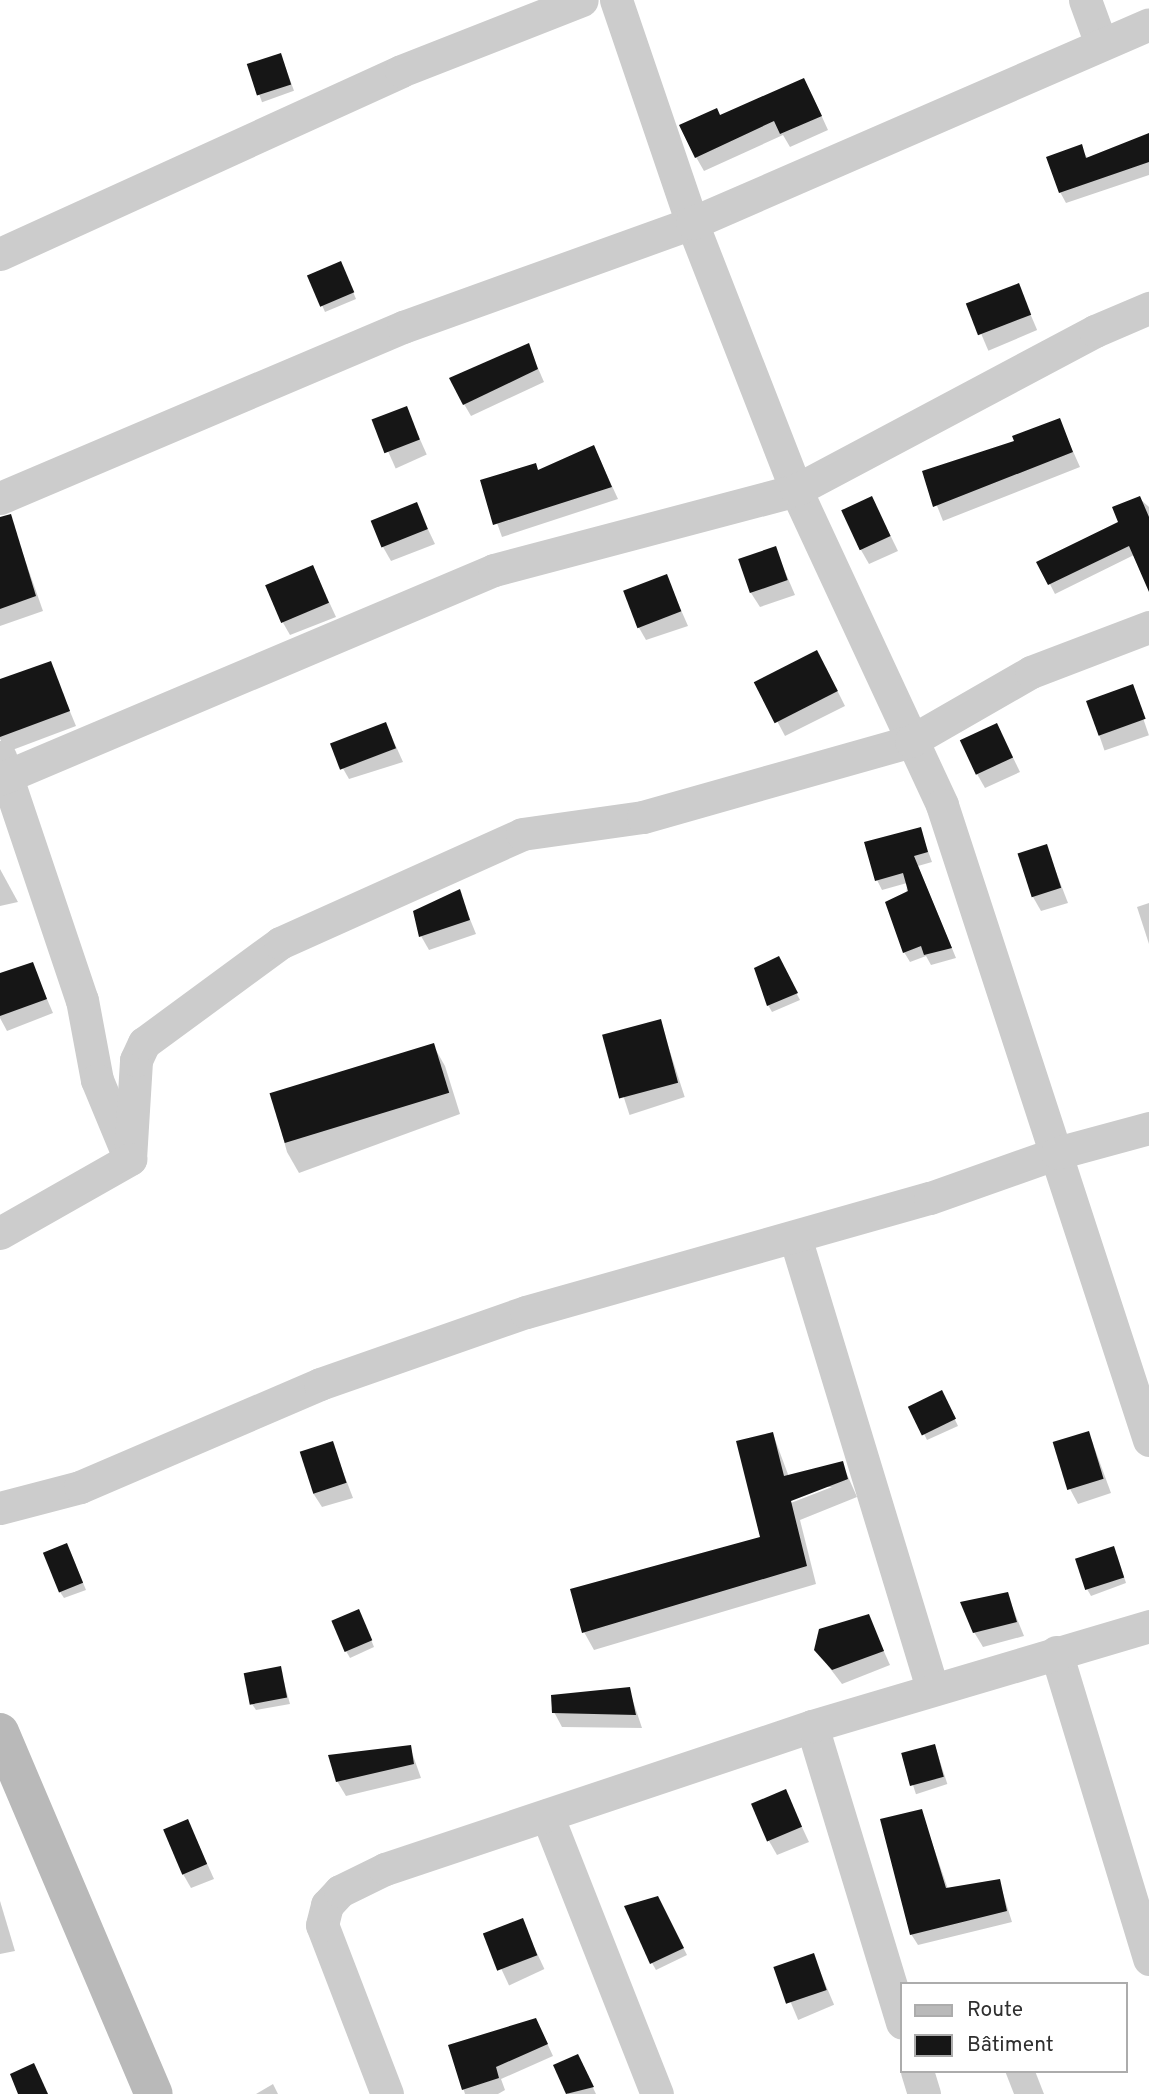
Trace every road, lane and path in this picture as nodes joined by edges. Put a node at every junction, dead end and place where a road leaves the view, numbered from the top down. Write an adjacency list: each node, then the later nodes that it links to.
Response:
1 (582, 0): 7 (street)
2 (616, 0): 6 (street)
3 (1085, 0): 5 (street)
4 (1149, 24): 5 (street)
5 (1101, 44): 6 (street)
6 (692, 223): 9 (street); 10 (street)
7 (0, 254)
8 (1149, 308): 9 (street)
9 (796, 489): 12 (street); 13 (street)
10 (0, 498)
11 (1149, 627): 12 (street)
12 (911, 741): 15 (street); 16 (street)
13 (2, 770): 16 (street)
14 (1149, 1128): 15 (street)
15 (1057, 1153): 18 (street); 19 (street)
16 (130, 1159): 17 (street)
17 (0, 1233)
18 (795, 1237): 20 (street); 23 (street)
19 (1149, 1440)
20 (0, 1508)
21 (1149, 1626): 22 (street)
22 (1056, 1652): 23 (street); 27 (street)
23 (932, 1689): 24 (street)
24 (812, 1726): 26 (street); 28 (street)
25 (0, 1732): 30 (main road)
26 (547, 1815): 31 (street); 32 (street)
27 (1149, 1959)
28 (900, 2016)
29 (918, 2073): 33 (street)
30 (154, 2094)
31 (387, 2094)
32 (657, 2094)
33 (924, 2094)

